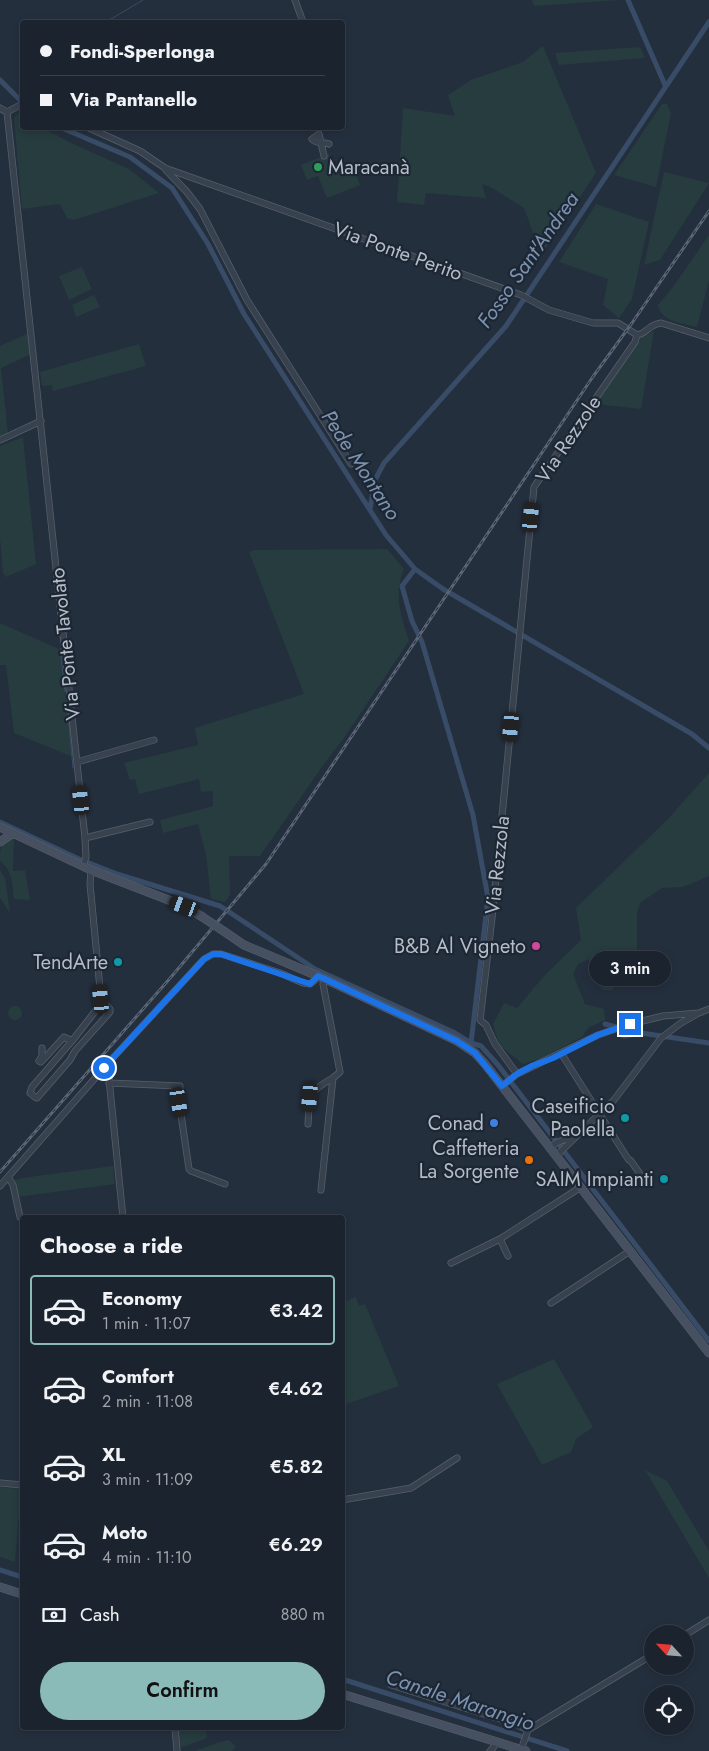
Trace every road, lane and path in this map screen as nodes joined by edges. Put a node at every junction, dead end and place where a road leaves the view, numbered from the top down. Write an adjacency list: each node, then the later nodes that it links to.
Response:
1 (295, 0): 2 (street)
2 (303, 20)
3 (20, 106): 5 (street)
4 (0, 108): 5 (street)
5 (7, 112): 12 (street, Via Ponte Tavolato)
6 (93, 130): 9 (street, Via Ponte Perito)
7 (329, 144): 8 (street)
8 (315, 152)
9 (165, 168): 10 (street, Via Ponte Perito); 14 (street)
10 (637, 335): 11 (street); 15 (street, Via Rezzole)
11 (709, 338)
12 (41, 421): 13 (street); 17 (street, Via Ponte Tavolato)
13 (0, 440)
14 (351, 464)
15 (518, 644): 37 (street, Via Rezzola)
16 (154, 740): 17 (street)
17 (77, 762): 21 (street, Via Ponte Tavolato)
18 (150, 822): 21 (street)
19 (0, 827): 20 (street)
20 (15, 834): 22 (street); 23 (street)
21 (85, 838): 23 (street, Via Ponte Tavolato)
22 (0, 842)
23 (84, 862): 24 (street)
24 (91, 870): 25 (street, bridge); 26 (street)
25 (321, 977): 36 (street); 38 (street); 40 (street)
26 (101, 999): 29 (street); 30 (street)
27 (709, 1009): 28 (street)
28 (699, 1013): 35 (street); 41 (street)
29 (83, 1027): 30 (street); 31 (street)
30 (90, 1033): 34 (street)
31 (72, 1041): 32 (street); 33 (street)
32 (67, 1047): 34 (street); 34 (street)
33 (42, 1048)
34 (74, 1052)
35 (561, 1053): 37 (street); 41 (street)
36 (108, 1069): 39 (street); 46 (street)
37 (515, 1075): 40 (street)
38 (334, 1078): 42 (street); 50 (street)
39 (109, 1083): 47 (street); 51 (street)
40 (504, 1085): 43 (street)
41 (599, 1115): 43 (street); 45 (street)
42 (308, 1124)
43 (559, 1144): 44 (street); 44 (street)
44 (559, 1154): 49 (street)
45 (640, 1174)
46 (8, 1178): 48 (street); 52 (street)
47 (226, 1184)
48 (0, 1186)
49 (581, 1186): 53 (street); 54 (street)
50 (321, 1190)
51 (123, 1215)
52 (20, 1218)
53 (500, 1239): 55 (street); 56 (street)
54 (630, 1251): 57 (street); 58 (street)
55 (508, 1256)
56 (451, 1263)
57 (551, 1303)
58 (709, 1353)
59 (458, 1458): 62 (street)
60 (0, 1483): 61 (street)
61 (20, 1485)
62 (345, 1499)
63 (0, 1587): 64 (street)
64 (20, 1593)
65 (709, 1620): 66 (street)
66 (694, 1629)
67 (644, 1660): 71 (street)
68 (391, 1685): 71 (street)
69 (345, 1695): 72 (street)
70 (175, 1730): 74 (street)
71 (527, 1731): 73 (street)
72 (498, 1742): 73 (street); 75 (street)
73 (523, 1748)
74 (177, 1751)
75 (490, 1751)

